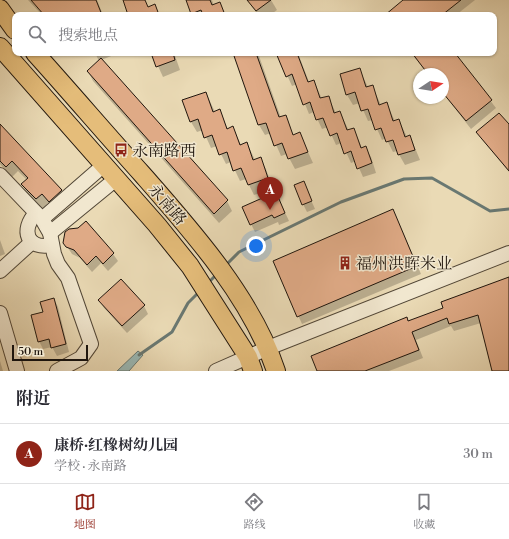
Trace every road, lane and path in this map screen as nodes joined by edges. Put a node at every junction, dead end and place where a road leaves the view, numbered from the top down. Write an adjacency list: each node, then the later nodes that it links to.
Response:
1 (0, 9): 2 (main road)
2 (12, 26)
3 (0, 47): 5 (main road)
4 (38, 56): 14 (main road, 永南路)
5 (104, 165): 7 (main road); 8 (street)
6 (0, 175): 8 (street)
7 (116, 179): 9 (street); 15 (main road)
8 (39, 216): 9 (street); 10 (street)
9 (51, 239): 10 (street); 17 (street)
10 (32, 242): 12 (street)
11 (509, 253): 14 (street)
12 (0, 272)
13 (0, 313): 16 (street)
14 (268, 348): 15 (street); 19 (main road, 永南路)
15 (251, 364): 18 (street)
16 (17, 371)
17 (57, 371)
18 (216, 371)
19 (276, 371)

